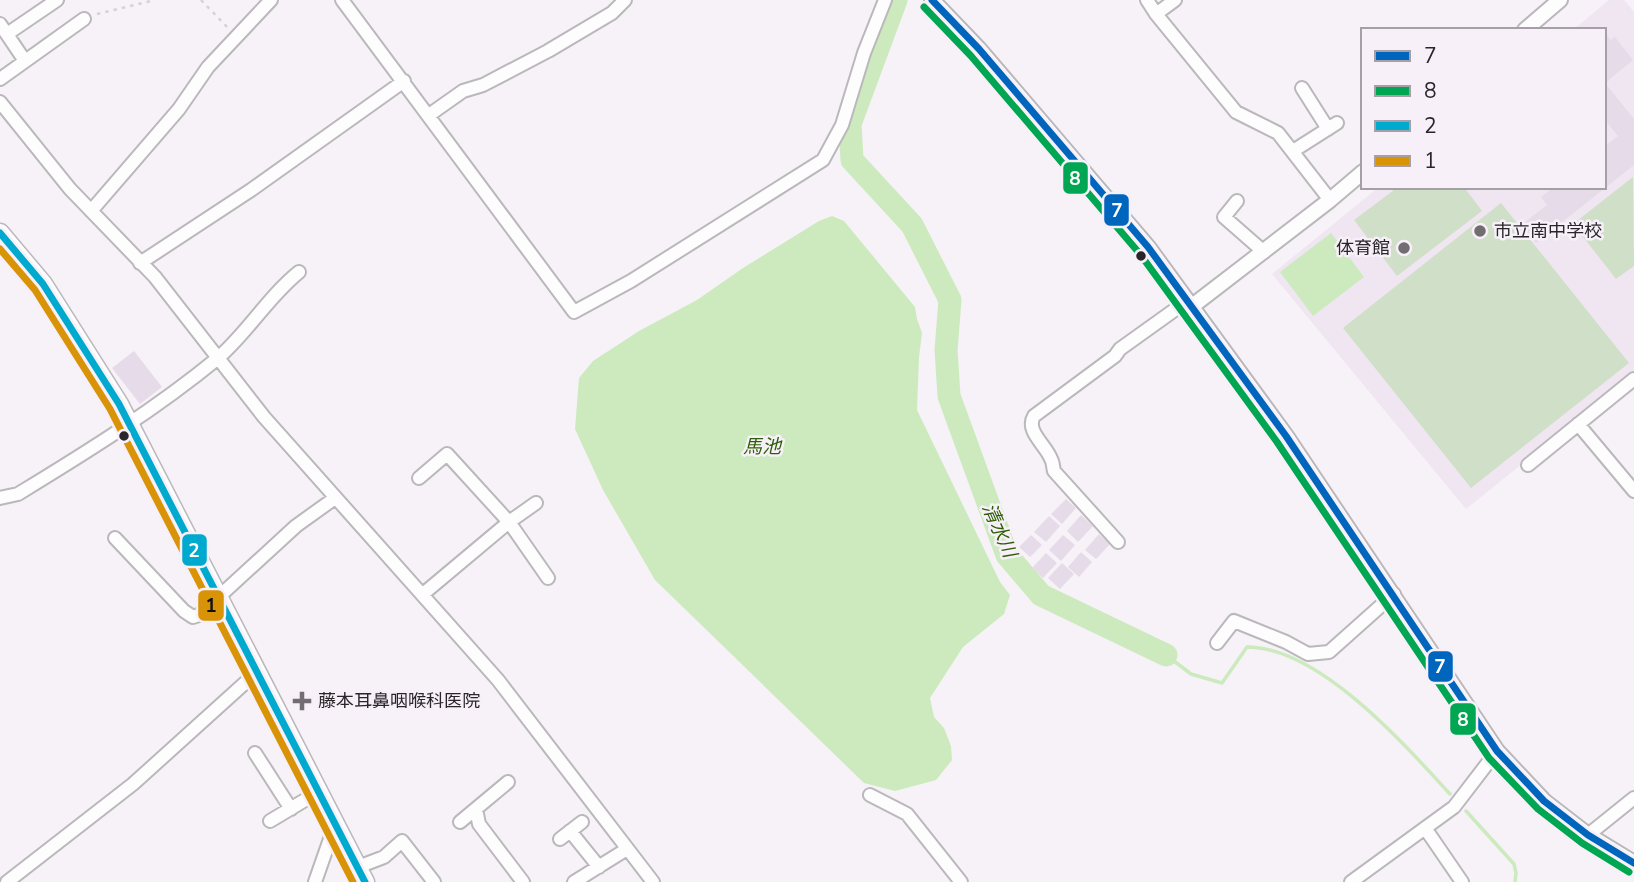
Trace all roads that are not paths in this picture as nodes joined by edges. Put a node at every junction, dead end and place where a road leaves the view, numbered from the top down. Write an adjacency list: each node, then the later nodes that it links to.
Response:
1 (57, 0): 13 (street)
2 (271, 0): 24 (street)
3 (342, 0): 16 (street)
4 (625, 0): 19 (street)
5 (885, 0): 19 (street)
6 (932, 0): 29 (street)
7 (1147, 0): 10 (street)
8 (1175, 0): 10 (street)
9 (1560, 0): 12 (street)
10 (1156, 14): 20 (street)
11 (84, 19): 14 (street)
12 (1527, 28)
13 (4, 29): 14 (street)
14 (25, 61): 15 (street)
15 (0, 79)
16 (404, 81): 19 (street); 27 (street)
17 (1302, 88): 20 (street)
18 (0, 102): 24 (street)
19 (429, 115)
20 (1293, 151): 23 (street)
21 (1361, 174): 23 (street)
22 (1237, 201): 26 (street)
23 (1330, 201): 26 (street)
24 (91, 211): 27 (street)
25 (0, 233): 32 (main road)
26 (1264, 252): 29 (street)
27 (140, 263): 30 (street)
28 (299, 272): 30 (street)
29 (1189, 304): 42 (street); 45 (street)
30 (218, 358): 32 (street); 38 (street)
31 (1634, 379): 33 (street)
32 (128, 424): 37 (street); 46 (main road)
33 (1578, 424): 34 (street); 36 (street)
34 (1528, 465)
35 (419, 478): 40 (street)
36 (1634, 491)
37 (0, 498)
38 (335, 498): 44 (street); 46 (street)
39 (536, 503): 40 (street)
40 (509, 522): 43 (street); 44 (street)
41 (115, 538): 46 (street)
42 (1118, 542)
43 (548, 578)
44 (423, 594): 63 (street)
45 (1394, 594): 47 (street); 49 (street)
46 (218, 598): 48 (main road)
47 (1217, 643)
48 (256, 673): 52 (main road); 69 (street)
49 (1497, 751): 61 (street); 62 (street)
50 (255, 753): 56 (street)
51 (508, 782): 55 (street)
52 (320, 791): 56 (street); 59 (main road)
53 (870, 795): 75 (street)
54 (1634, 798): 62 (street)
55 (476, 808): 58 (street); 72 (street)
56 (291, 809): 57 (street)
57 (270, 821)
58 (460, 821)
59 (336, 822): 68 (main road); 70 (street)
60 (582, 822): 67 (street)
61 (1425, 828): 76 (street); 77 (street)
62 (1588, 835): 66 (street)
63 (627, 849): 67 (street); 74 (street)
64 (427, 850): 65 (street)
65 (416, 859): 68 (street); 71 (street)
66 (1634, 863)
67 (598, 867): 73 (street)
68 (362, 875)
69 (6, 882)
70 (315, 882)
71 (434, 882)
72 (523, 882)
73 (574, 882)
74 (653, 882)
75 (961, 882)
76 (1351, 882)
77 (1462, 882)

